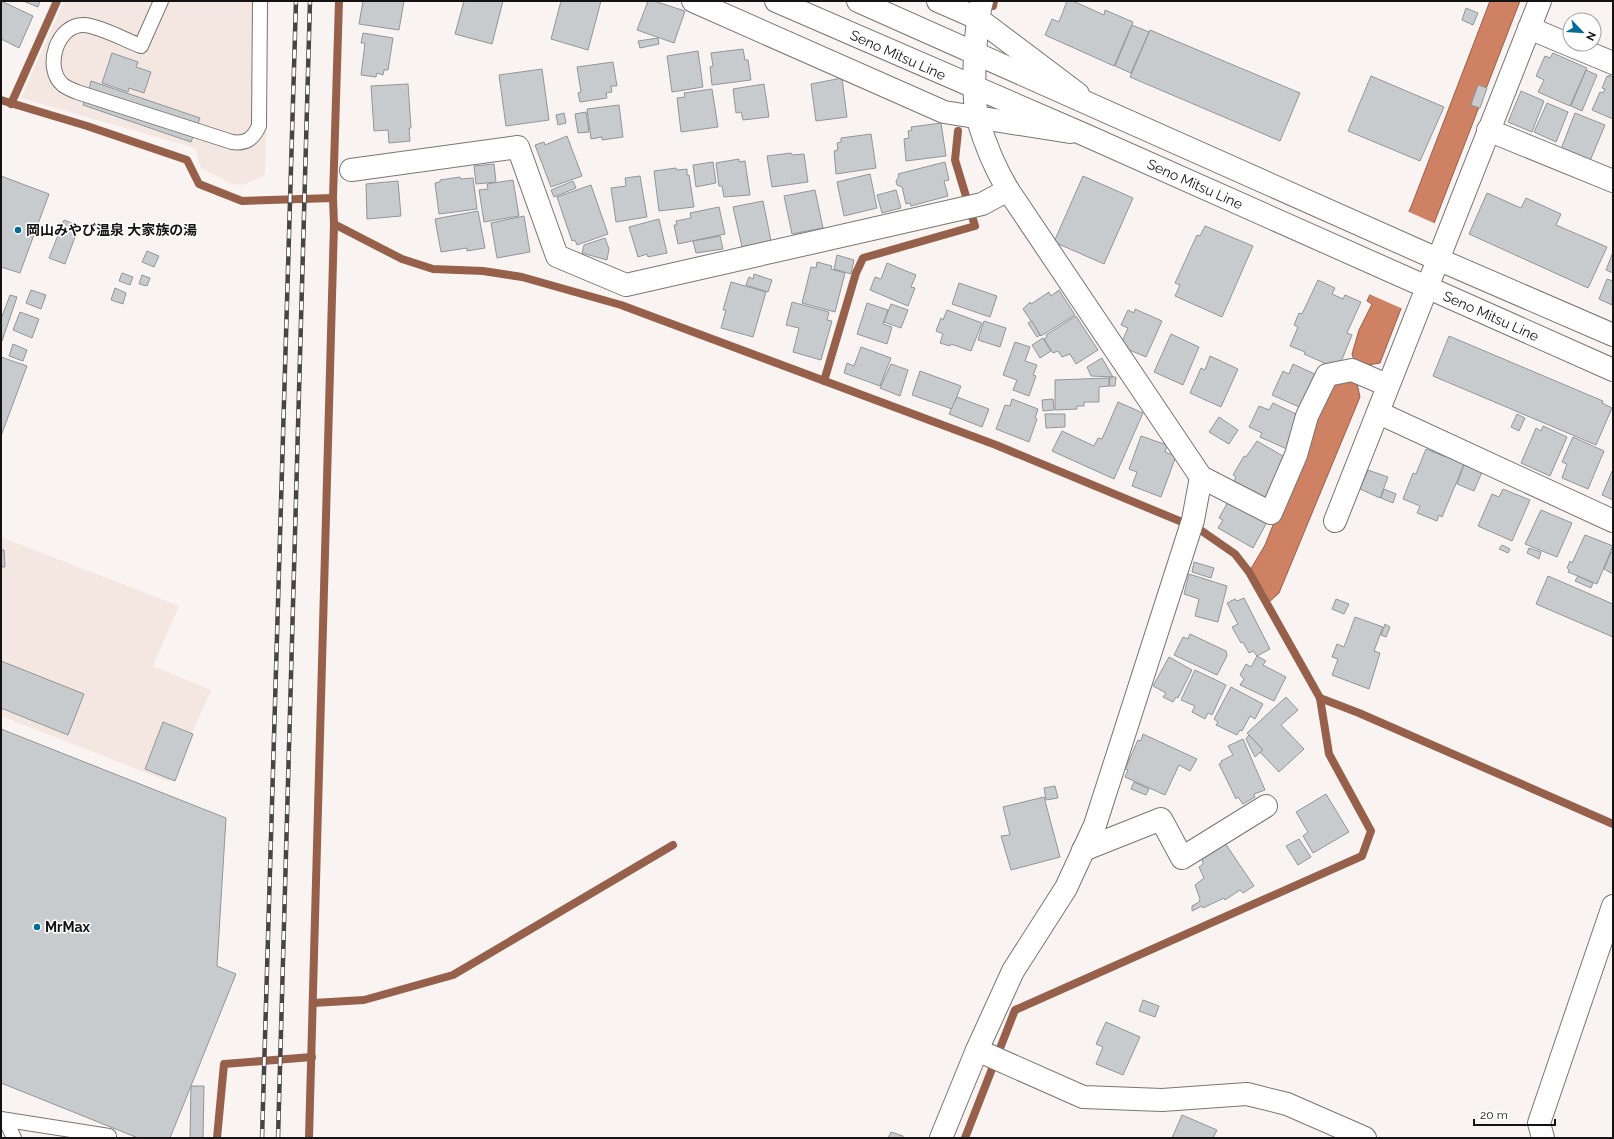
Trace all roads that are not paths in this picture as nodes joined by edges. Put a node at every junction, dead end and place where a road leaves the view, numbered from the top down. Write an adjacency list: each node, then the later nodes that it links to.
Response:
1 (161, 1): 2 (lane)
2 (260, 1)
3 (693, 1): 14 (street)
4 (776, 1): 12 (street, Seno Mitsu Line)
5 (858, 1): 10 (street)
6 (938, 1): 8 (street)
7 (1540, 1): 9 (street)
8 (980, 10): 10 (street); 13 (street)
9 (1529, 28): 11 (street); 15 (street)
10 (976, 54): 12 (street); 13 (street)
11 (1613, 63)
12 (976, 89): 14 (street); 16 (street, Seno Mitsu Line)
13 (1094, 106): 20 (street)
14 (978, 118): 16 (street); 19 (street)
15 (1488, 130): 18 (street); 20 (street)
16 (1083, 134): 21 (street, Seno Mitsu Line)
17 (351, 170): 19 (street)
18 (1613, 182)
19 (1008, 190): 26 (street)
20 (1432, 257): 21 (street); 22 (street)
21 (1420, 285): 23 (street, Seno Mitsu Line); 24 (street)
22 (1613, 335)
23 (1613, 370)
24 (1387, 385): 25 (street); 26 (street)
25 (1379, 413): 27 (street); 28 (street)
26 (1201, 477): 30 (street)
27 (1335, 521)
28 (1613, 521)
29 (1266, 806): 30 (street)
30 (1083, 850): 32 (street)
31 (1613, 906): 38 (street)
32 (991, 1057): 36 (street); 37 (street)
33 (4, 1120): 34 (lane); 35 (lane)
34 (109, 1136)
35 (14, 1138)
36 (941, 1138)
37 (1365, 1138)
38 (1543, 1138)

